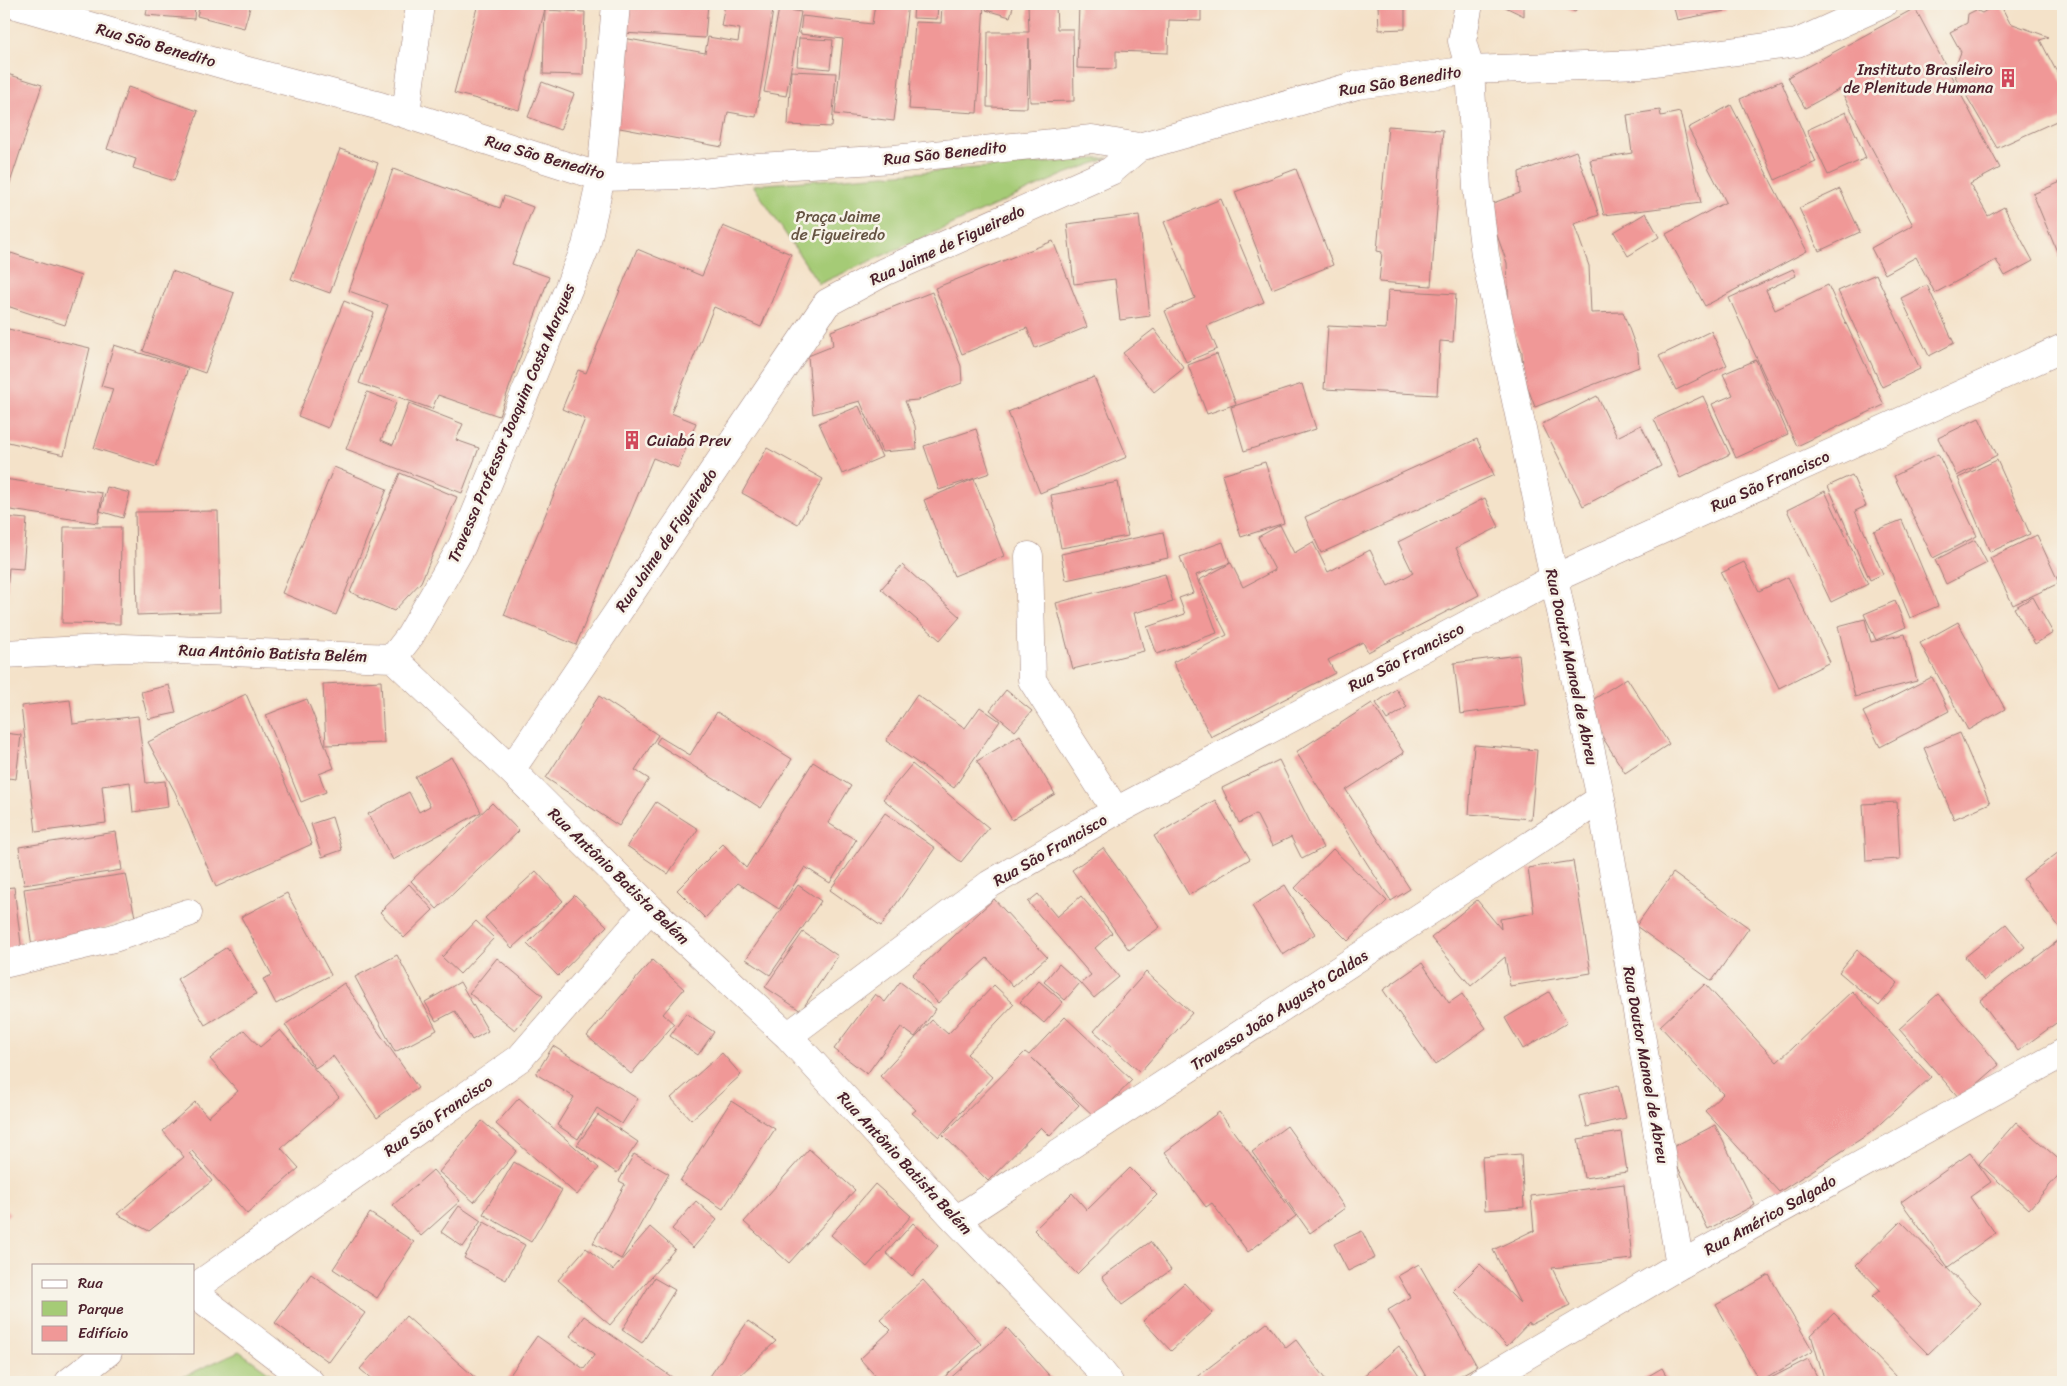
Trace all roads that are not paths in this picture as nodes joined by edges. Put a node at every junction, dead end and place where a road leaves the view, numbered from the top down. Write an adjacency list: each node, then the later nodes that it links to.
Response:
1 (13, 4): 6 (street, Rua São Benedito)
2 (420, 4): 8 (street)
3 (616, 4): 10 (street, Travessa Professor Joaquim Costa Marques)
4 (1469, 4): 7 (street, Rua Doutor Manoel de Abreu)
5 (1866, 7): 7 (street, Rua São Benedito)
6 (75, 13): 8 (street, Rua São Benedito)
7 (1470, 70): 9 (street, Rua São Benedito); 13 (street, Rua Doutor Manoel de Abreu)
8 (406, 114): 10 (street, Rua São Benedito)
9 (1139, 147): 10 (street, Rua São Benedito); 16 (street, Rua Jaime de Figueiredo)
10 (601, 177): 15 (street, Travessa Professor Joaquim Costa Marques)
11 (2063, 348): 13 (street, Rua São Francisco)
12 (1029, 556): 18 (street)
13 (1553, 579): 17 (street, Rua Doutor Manoel de Abreu); 18 (street, Rua São Francisco)
14 (4, 654): 15 (street, Rua Antônio Batista Belém)
15 (393, 658): 16 (street, Rua Antônio Batista Belém)
16 (511, 770): 19 (street, Rua Antônio Batista Belém)
17 (1601, 799): 24 (street, Travessa João Augusto Caldas); 25 (street, Rua Doutor Manoel de Abreu)
18 (1116, 811): 22 (street, Rua São Francisco)
19 (650, 908): 22 (street, Rua Antônio Batista Belém); 26 (street, Rua São Francisco)
20 (188, 913): 21 (street)
21 (4, 964)
22 (788, 1036): 24 (street, Rua Antônio Batista Belém)
23 (2063, 1054): 25 (street, Rua Américo Salgado)
24 (956, 1220): 31 (street, Rua Antônio Batista Belém)
25 (1680, 1265): 32 (street, Rua Américo Salgado)
26 (195, 1287)
27 (195, 1294): 30 (street)
28 (105, 1354): 29 (street)
29 (68, 1382)
30 (310, 1382)
31 (1109, 1382)
32 (1480, 1382)

